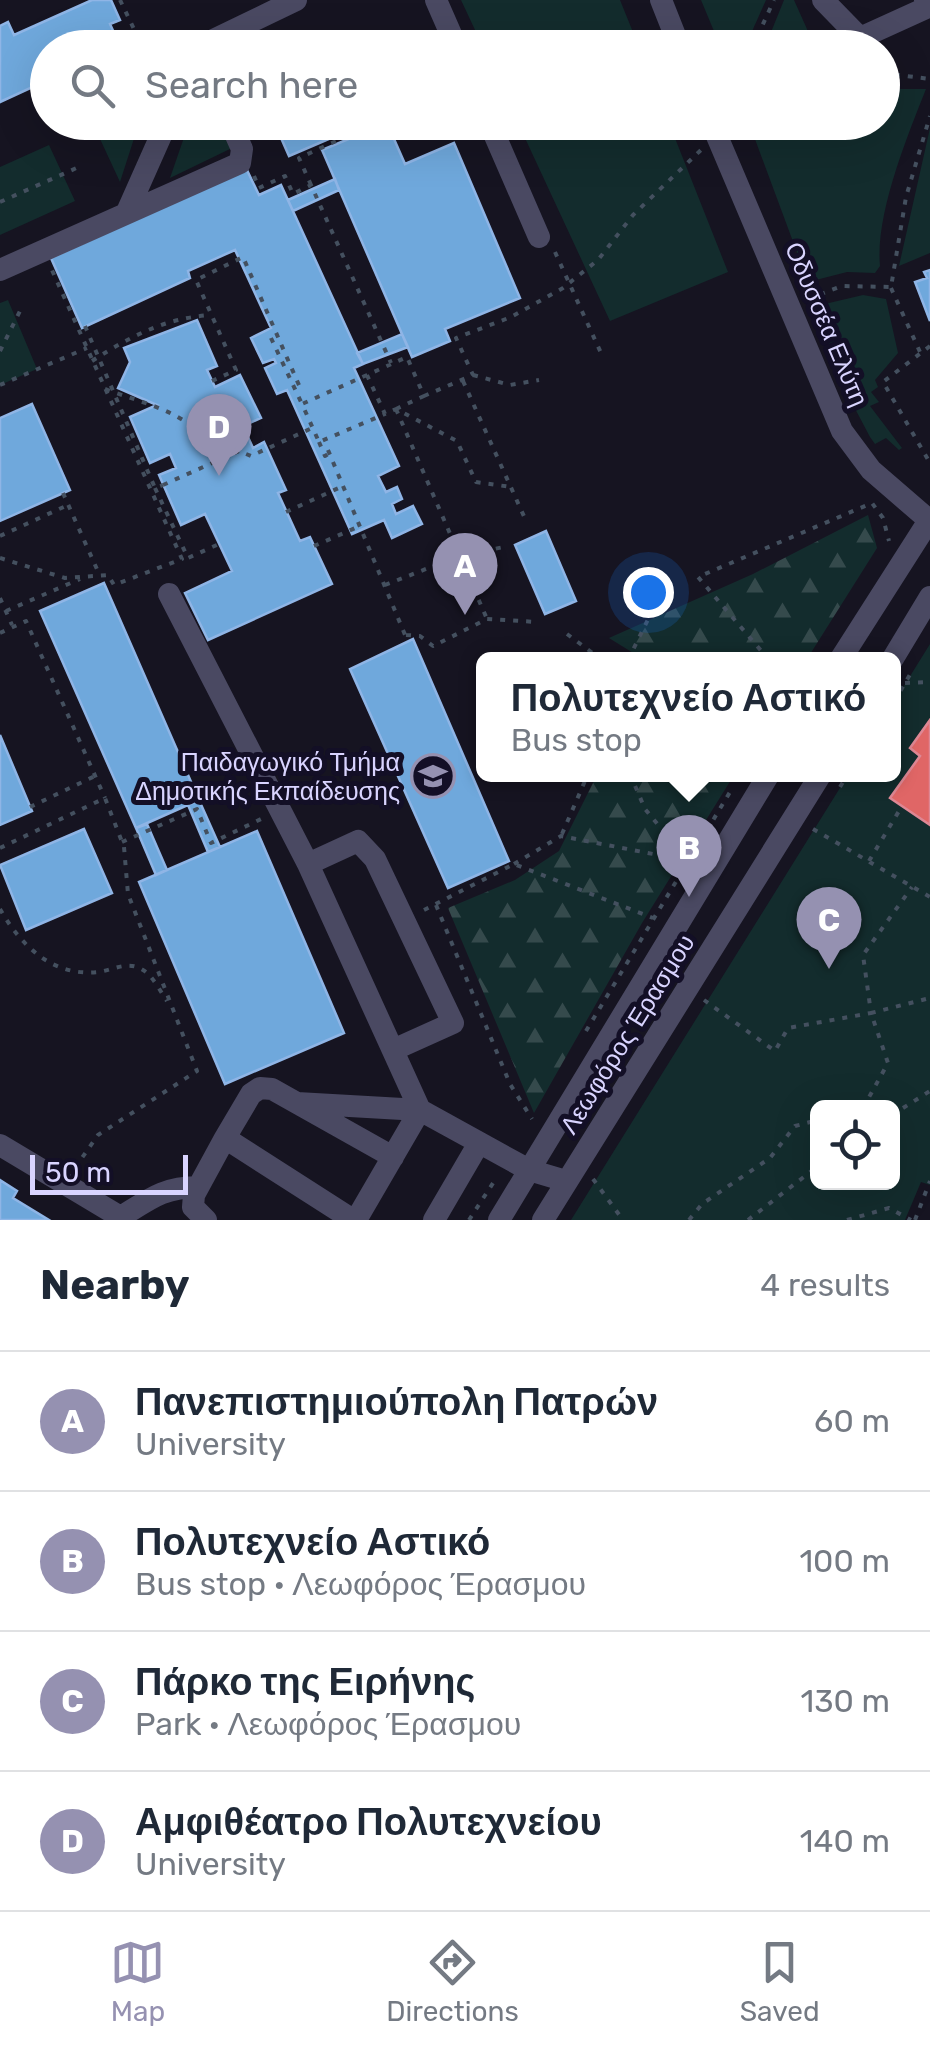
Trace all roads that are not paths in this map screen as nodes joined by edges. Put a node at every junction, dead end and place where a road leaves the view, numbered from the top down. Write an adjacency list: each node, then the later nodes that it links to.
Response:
1 (296, 0): 6 (street)
2 (436, 0): 7 (street)
3 (661, 0): 8 (street)
4 (823, 0): 9 (street)
5 (925, 0): 10 (street)
6 (231, 30)
7 (449, 30)
8 (673, 30)
9 (852, 30)
10 (878, 30)
11 (160, 140): 15 (street)
12 (238, 140): 15 (street)
13 (497, 140): 16 (street)
14 (718, 140): 18 (street, Οδυσσέα Ελύτη)
15 (127, 212): 17 (street)
16 (539, 237)
17 (0, 270)
18 (930, 520): 21 (street)
19 (169, 594): 25 (street)
20 (930, 597): 22 (street)
21 (845, 652)
22 (897, 652)
23 (764, 782): 33 (street, Λεωφόρος Έρασμου)
24 (815, 782): 34 (street, Λεωφόρος Έρασμου)
25 (308, 864): 26 (street); 26 (street)
26 (392, 1050): 28 (street)
27 (297, 1103): 28 (street); 29 (street); 32 (street)
28 (420, 1110): 30 (street); 32 (street)
29 (224, 1138): 35 (street); 37 (street)
30 (479, 1142): 33 (street); 38 (street)
31 (0, 1146): 35 (street)
32 (393, 1157): 37 (street)
33 (519, 1165): 34 (street); 39 (street, Λεωφόρος Έρασμου)
34 (577, 1177): 40 (street, Λεωφόρος Έρασμου)
35 (198, 1187): 36 (street)
36 (206, 1220)
37 (354, 1220)
38 (434, 1220)
39 (499, 1220)
40 (543, 1220)

